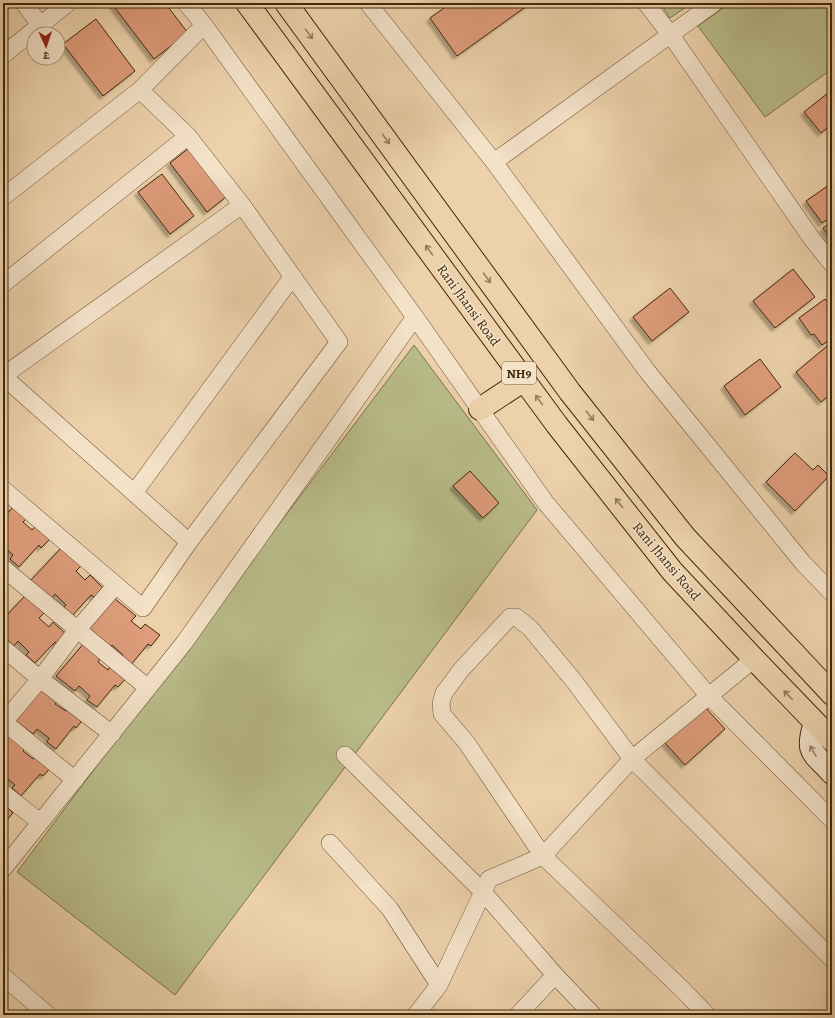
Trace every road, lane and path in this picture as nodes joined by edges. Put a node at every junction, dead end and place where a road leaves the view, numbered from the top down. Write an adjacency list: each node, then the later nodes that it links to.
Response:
1 (24, 3): 9 (street)
2 (68, 3): 9 (street)
3 (186, 3): 10 (street)
4 (247, 3): 19 (highway, Rani Jhansi Road / NH9)
5 (286, 3): 17 (highway, NH9, one-way to 17)
6 (368, 3): 15 (street)
7 (646, 3): 11 (street)
8 (714, 3): 11 (street)
9 (40, 25): 12 (street)
10 (204, 25): 13 (street); 25 (street)
11 (670, 34): 15 (street); 21 (street)
12 (3, 55)
13 (140, 90): 14 (street); 16 (street)
14 (188, 136): 18 (street); 24 (street)
15 (494, 162): 34 (street)
16 (3, 197)
17 (432, 202): 19 (highway); 20 (highway, NH9)
18 (242, 205): 23 (street); 26 (street)
19 (408, 221): 22 (highway, Rani Jhansi Road / NH9, one-way to 19)
20 (471, 256): 22 (highway); 40 (highway, NH9, one-way to 40)
21 (832, 264)
22 (445, 273): 27 (highway, Rani Jhansi Road / NH9)
23 (293, 276): 30 (street); 31 (street)
24 (3, 284)
25 (415, 317): 28 (street); 39 (street)
26 (3, 376): 30 (street)
27 (524, 380): 28 (highway); 37 (highway, Rani Jhansi Road / NH9, one-way to 27)
28 (480, 409): 41 (street)
29 (3, 490): 33 (street)
30 (134, 493): 31 (street)
31 (190, 542): 33 (street)
32 (3, 568): 35 (street)
33 (116, 585): 35 (street)
34 (832, 593)
35 (77, 630): 38 (street); 39 (street)
36 (3, 648): 38 (street)
37 (754, 659): 41 (street); 43 (highway, Rani Jhansi Road / NH9, one-way to 37)
38 (40, 679): 42 (street); 44 (street)
39 (148, 688): 44 (street)
40 (832, 694)
41 (708, 695): 47 (street); 51 (street)
42 (3, 722): 49 (street)
43 (815, 723): 45 (highway, NH9); 48 (main road, one-way to 43)
44 (112, 734): 49 (street)
45 (832, 740)
46 (346, 755): 56 (street)
47 (632, 759): 54 (street); 54 (street); 57 (street)
48 (832, 773)
49 (75, 780): 52 (street)
50 (3, 793): 52 (street)
51 (832, 820)
52 (40, 822): 55 (street)
53 (330, 843): 60 (street)
54 (543, 856): 56 (street); 65 (street)
55 (3, 867)
56 (483, 892): 58 (street); 60 (street)
57 (832, 959)
58 (555, 975): 63 (street); 64 (street)
59 (3, 976): 61 (street)
60 (440, 985): 62 (street)
61 (48, 1015)
62 (416, 1015)
63 (518, 1015)
64 (593, 1015)
65 (707, 1015)

